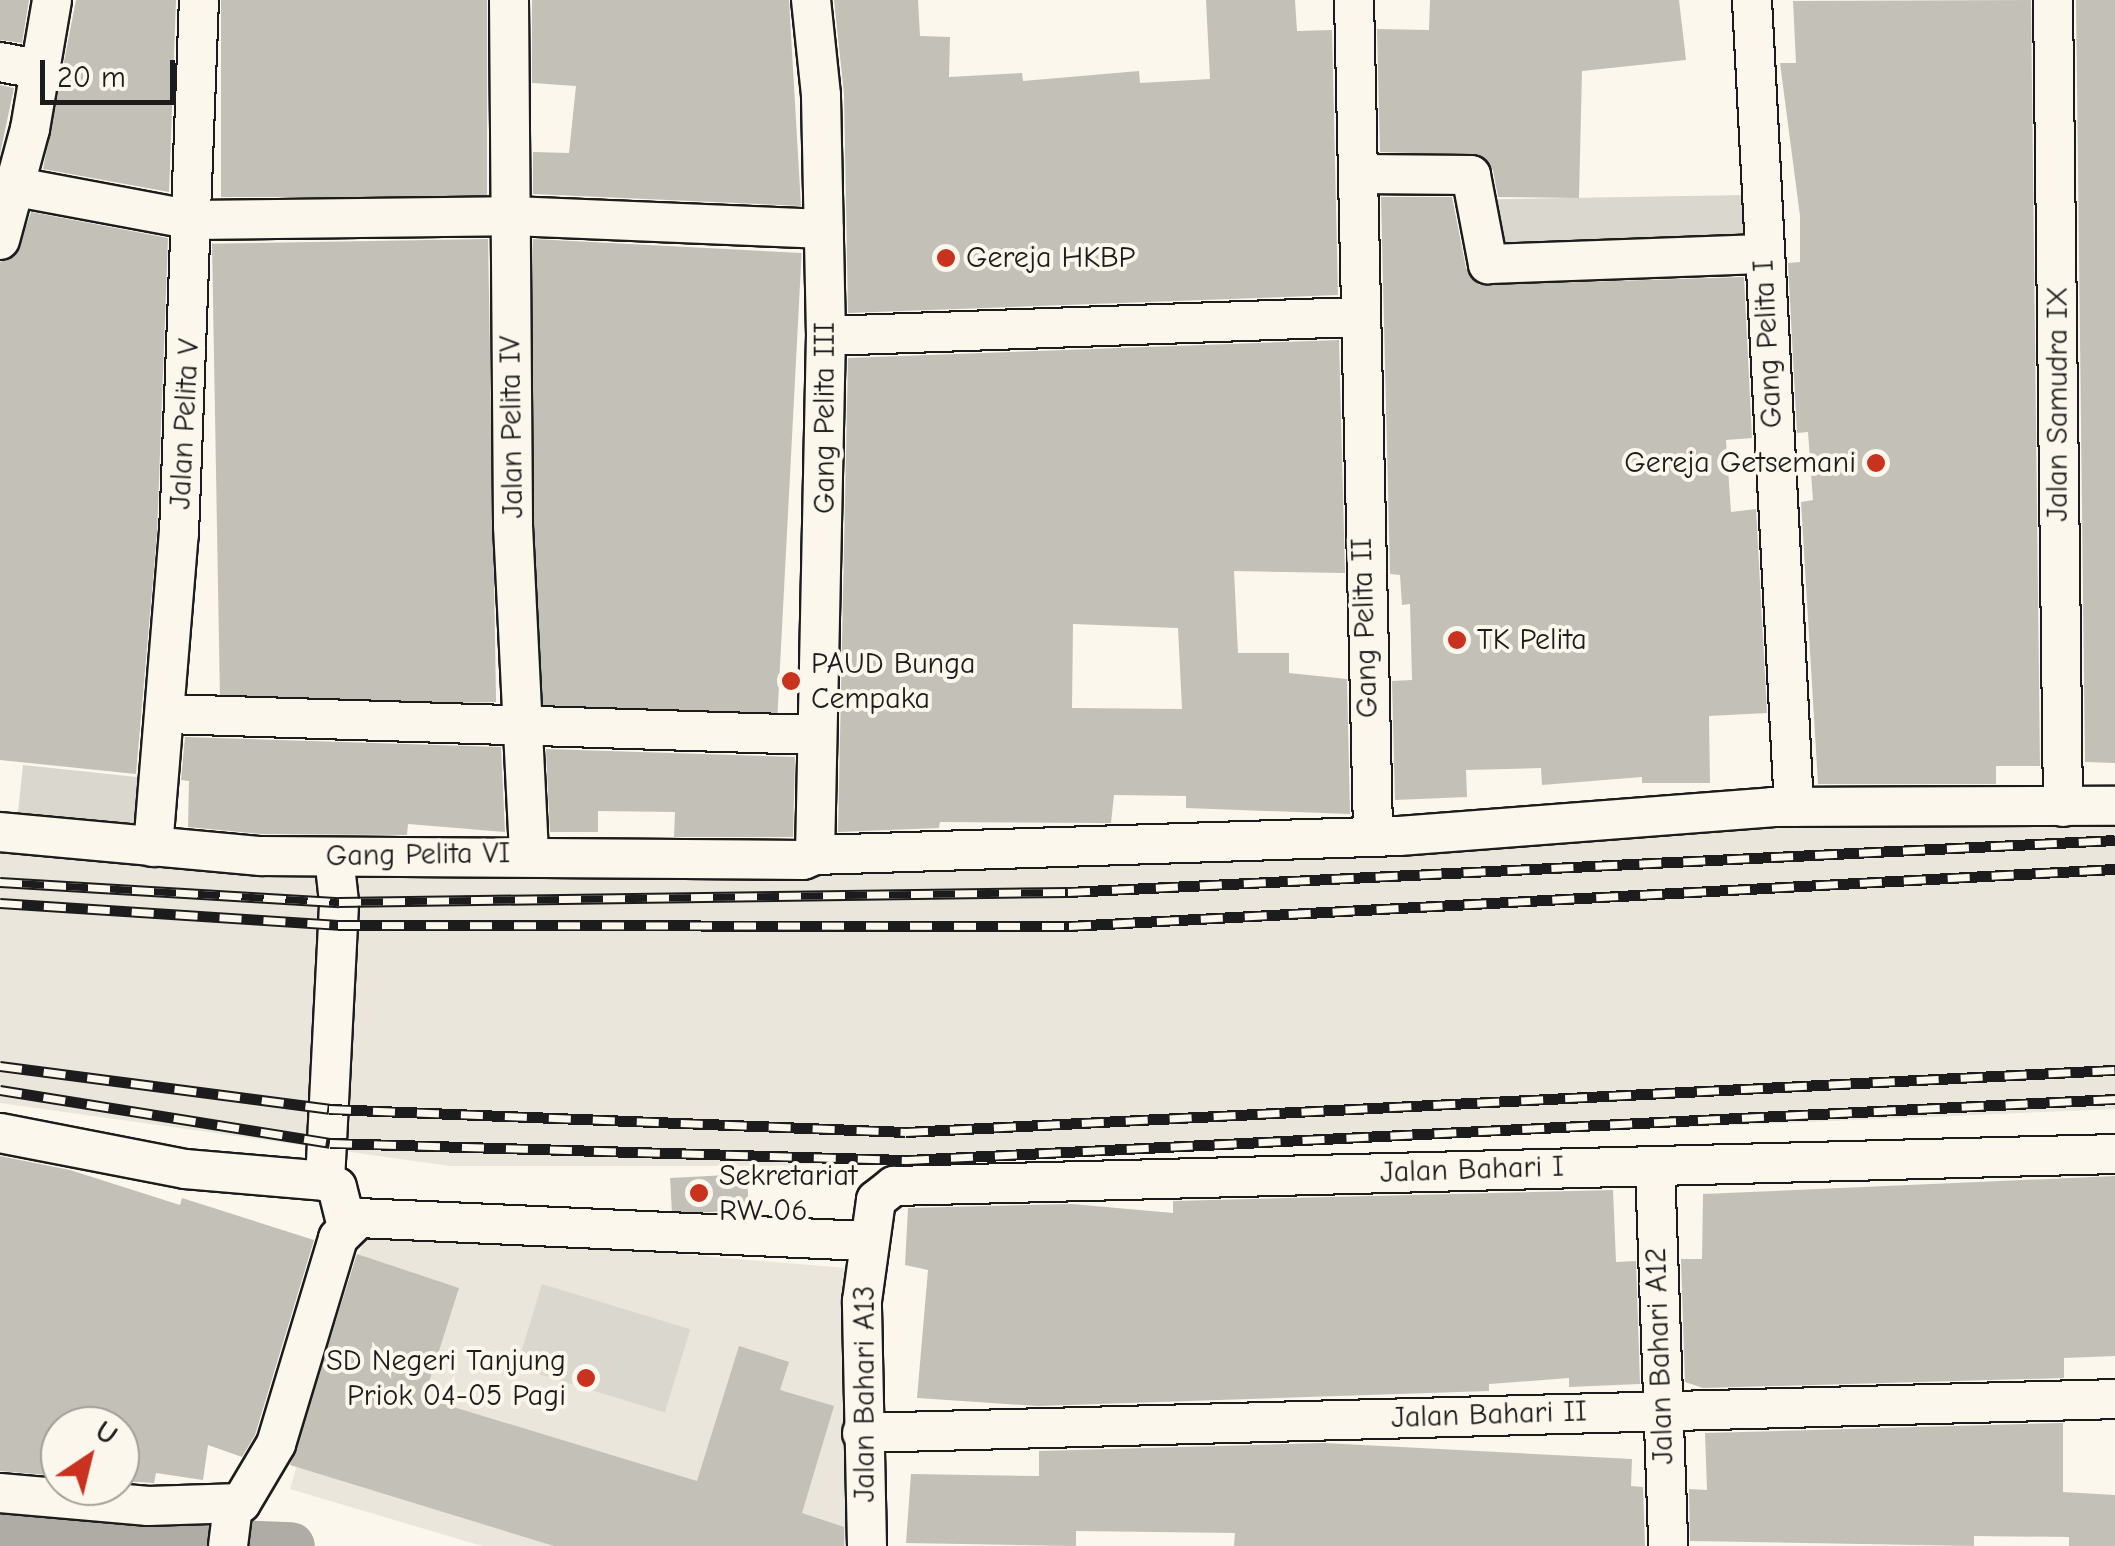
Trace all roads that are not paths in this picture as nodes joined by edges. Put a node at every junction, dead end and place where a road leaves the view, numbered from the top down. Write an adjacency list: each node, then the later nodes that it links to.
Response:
1 (52, 0): 9 (street)
2 (199, 0): 13 (street, Jalan Pelita V)
3 (509, 0): 12 (street, Jalan Pelita IV)
4 (810, 0): 14 (street, Gang Pelita III)
5 (1354, 0): 10 (street, Gang Pelita II)
6 (1752, 0): 16 (street, Gang Pelita I)
7 (2052, 0): 24 (street, Jalan Samudra IX)
8 (0, 62): 9 (street)
9 (42, 70): 11 (street)
10 (1360, 174): 16 (street); 17 (street, Gang Pelita II)
11 (17, 187): 13 (street); 15 (street)
12 (512, 216): 13 (street); 14 (street); 20 (street, Jalan Pelita IV)
13 (194, 220): 19 (street, Jalan Pelita V)
14 (824, 230): 18 (street, Gang Pelita III)
15 (0, 240)
16 (1763, 254): 23 (street, Gang Pelita I)
17 (1357, 318): 18 (street); 26 (street, Gang Pelita II)
18 (826, 336): 21 (street, Gang Pelita III)
19 (168, 714): 20 (street); 28 (street, Jalan Pelita V)
20 (522, 728): 21 (street); 29 (street, Jalan Pelita IV)
21 (816, 736): 27 (street, Gang Pelita III)
22 (2115, 806): 24 (street)
23 (1794, 807): 24 (street); 26 (street)
24 (2063, 807)
25 (0, 832): 28 (street, Gang Pelita VI)
26 (1373, 833): 27 (street, Gang Pelita VI)
27 (816, 845): 29 (street, Gang Pelita VI)
28 (153, 846): 30 (street, Gang Pelita VI)
29 (528, 854): 30 (street, Gang Pelita VI)
30 (334, 857): 34 (street)
31 (0, 1133): 34 (street)
32 (2115, 1154): 33 (street, Jalan Bahari I)
33 (1654, 1166): 36 (street, Jalan Bahari I); 38 (street, Jalan Bahari A12)
34 (324, 1181): 35 (street)
35 (346, 1224): 36 (street); 41 (street)
36 (866, 1241): 39 (street, Jalan Bahari A13)
37 (2115, 1399): 38 (street, Jalan Bahari II)
38 (1660, 1410): 39 (street, Jalan Bahari II); 43 (street, Jalan Bahari A12)
39 (862, 1434): 42 (street, Jalan Bahari A13)
40 (0, 1493): 41 (street)
41 (231, 1524)
42 (867, 1546)
43 (1668, 1546)

